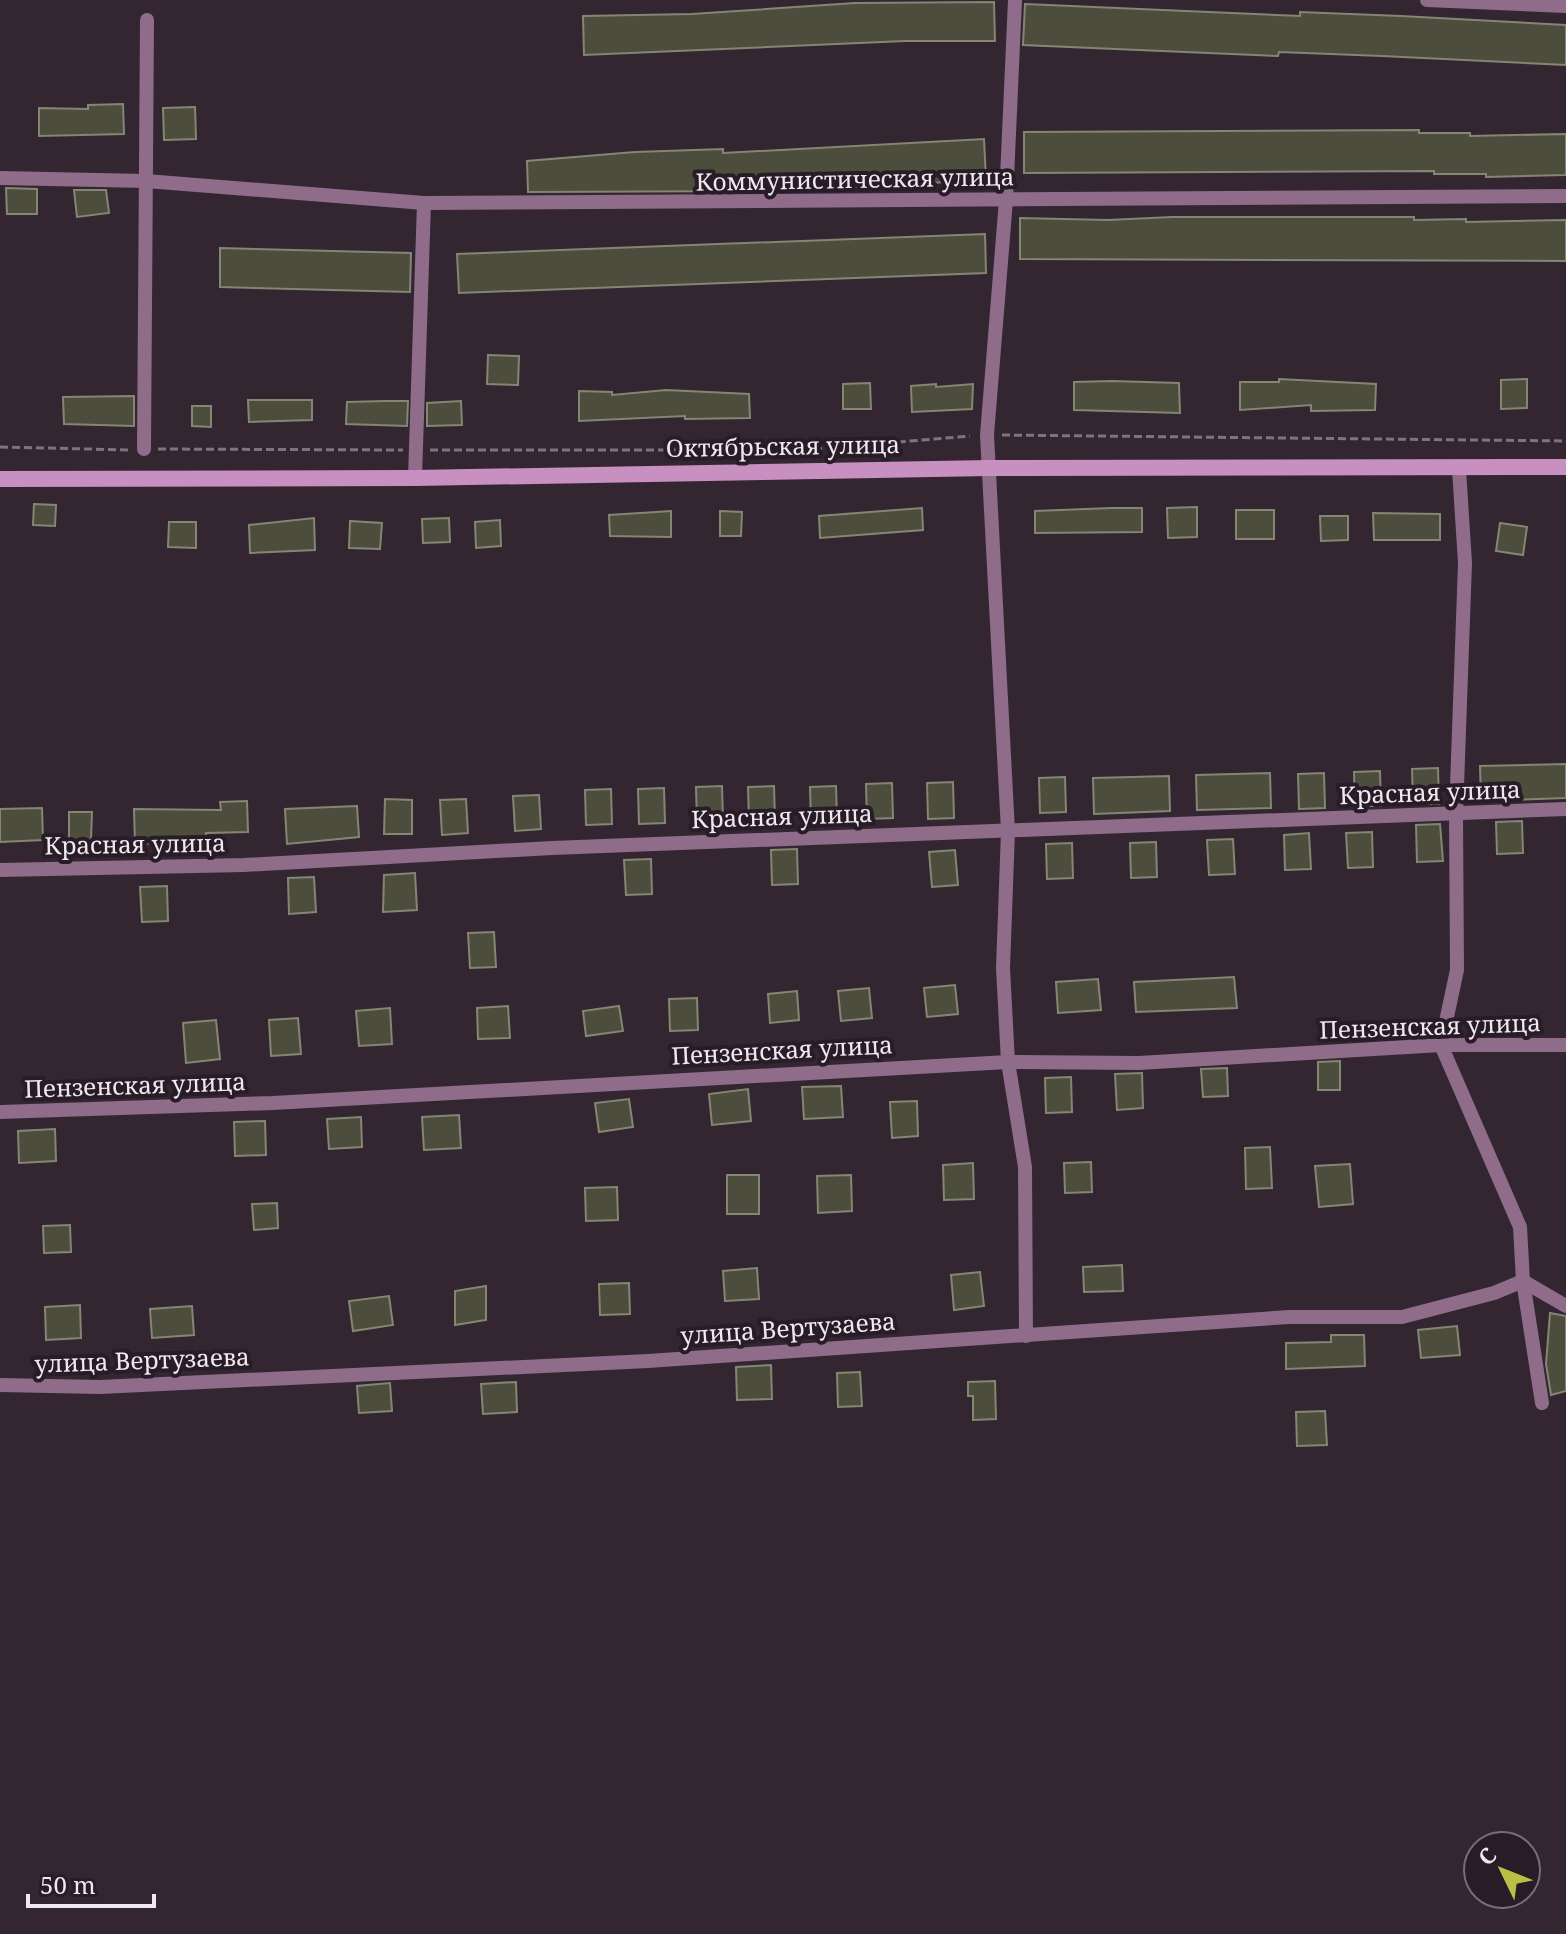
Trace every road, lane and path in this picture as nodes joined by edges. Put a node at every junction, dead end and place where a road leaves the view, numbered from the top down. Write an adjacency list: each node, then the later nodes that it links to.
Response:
1 (1015, 0): 8 (street)
2 (1427, 0): 3 (street)
3 (1566, 6)
4 (147, 20): 6 (street)
5 (0, 178): 6 (street, Коммунистическая улица)
6 (146, 181): 9 (street, Коммунистическая улица); 13 (street)
7 (1566, 196): 8 (street, Коммунистическая улица)
8 (1006, 200): 9 (street, Коммунистическая улица); 10 (street)
9 (424, 203): 14 (street)
10 (987, 435): 11 (path); 14 (path); 16 (street)
11 (1566, 441)
12 (0, 447): 13 (path)
13 (144, 449): 14 (path)
14 (414, 450): 18 (street)
15 (1566, 467): 17 (main road, Октябрьская улица)
16 (991, 468): 17 (main road, Октябрьская улица); 18 (main road, Октябрьская улица); 22 (street)
17 (1459, 469): 21 (street)
18 (415, 478): 19 (main road, Октябрьская улица)
19 (0, 479)
20 (1566, 809): 21 (street, Красная улица)
21 (1456, 814): 22 (street, Красная улица); 24 (street)
22 (1008, 831): 23 (street, Красная улица); 26 (street)
23 (0, 870)
24 (1441, 1045): 25 (street, Пензенская улица); 26 (street, Пензенская улица); 28 (street)
25 (1566, 1045)
26 (1008, 1062): 27 (street, Пензенская улица); 30 (street)
27 (0, 1112)
28 (1523, 1281): 29 (street); 30 (street, улица Вертузаева); 32 (street)
29 (1566, 1306)
30 (1026, 1336): 31 (street, улица Вертузаева)
31 (0, 1385)
32 (1542, 1403)

